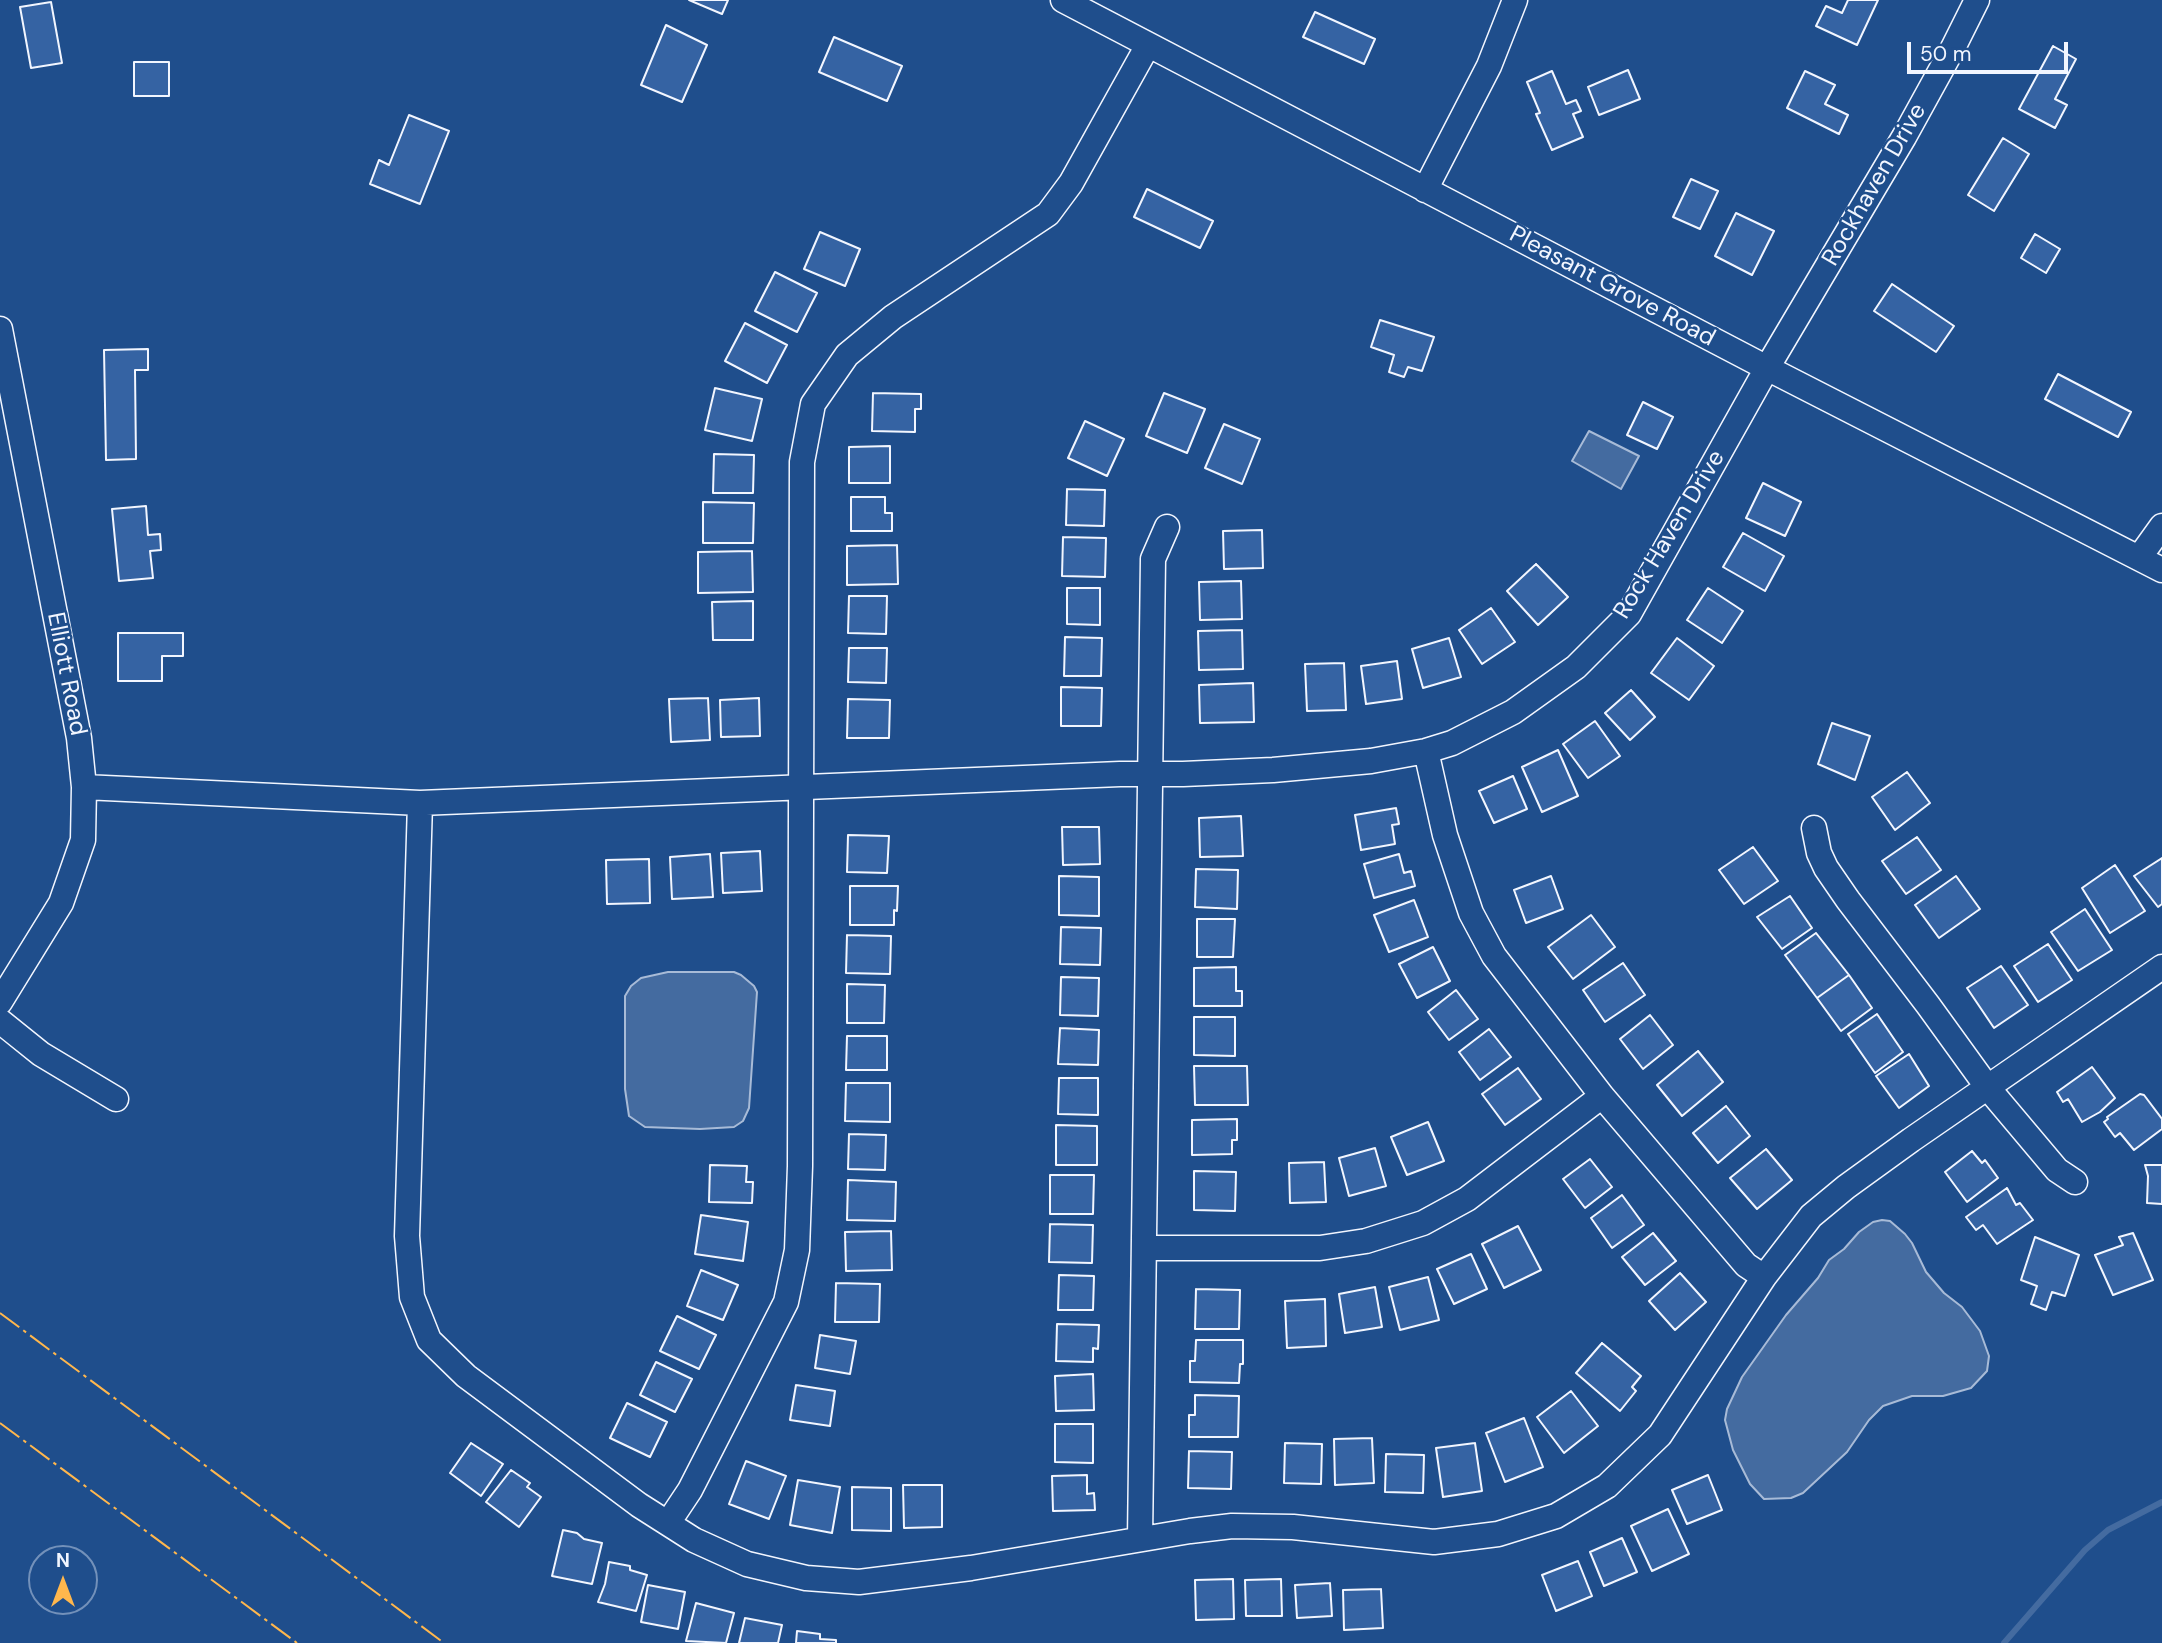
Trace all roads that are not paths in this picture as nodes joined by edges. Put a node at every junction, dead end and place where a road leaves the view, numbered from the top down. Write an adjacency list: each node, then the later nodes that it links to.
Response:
1 (1063, 0): 4 (street, Pleasant Grove Road)
2 (1515, 0): 5 (street)
3 (1977, 0): 7 (street, Rockhaven Drive)
4 (1148, 45): 5 (street, Pleasant Grove Road); 15 (street)
5 (1425, 190): 7 (street, Pleasant Grove Road)
6 (0, 329): 14 (street, Elliott Road)
7 (1768, 368): 10 (street, Pleasant Grove Road); 12 (street, Rock Haven Drive)
8 (2162, 526): 10 (street)
9 (1167, 527): 13 (street)
10 (2139, 558): 11 (street, Pleasant Grove Road)
11 (2162, 570)
12 (1426, 751): 13 (street, Rock Haven Drive); 22 (street)
13 (1149, 773): 15 (street, Rock Haven Drive); 25 (street)
14 (84, 787): 16 (street, Rock Haven Drive); 19 (street, Elliott Road)
15 (800, 788): 16 (street, Rock Haven Drive); 27 (street)
16 (420, 803): 27 (street)
17 (1814, 828): 21 (street)
18 (2162, 967): 21 (street)
19 (0, 1002)
20 (0, 1021): 23 (street)
21 (1988, 1088): 24 (street); 26 (street)
22 (1602, 1096): 25 (street); 26 (street)
23 (116, 1099)
24 (2075, 1181)
25 (1144, 1248): 28 (street)
26 (1764, 1277): 28 (street)
27 (668, 1523): 28 (street)
28 (1140, 1539)

